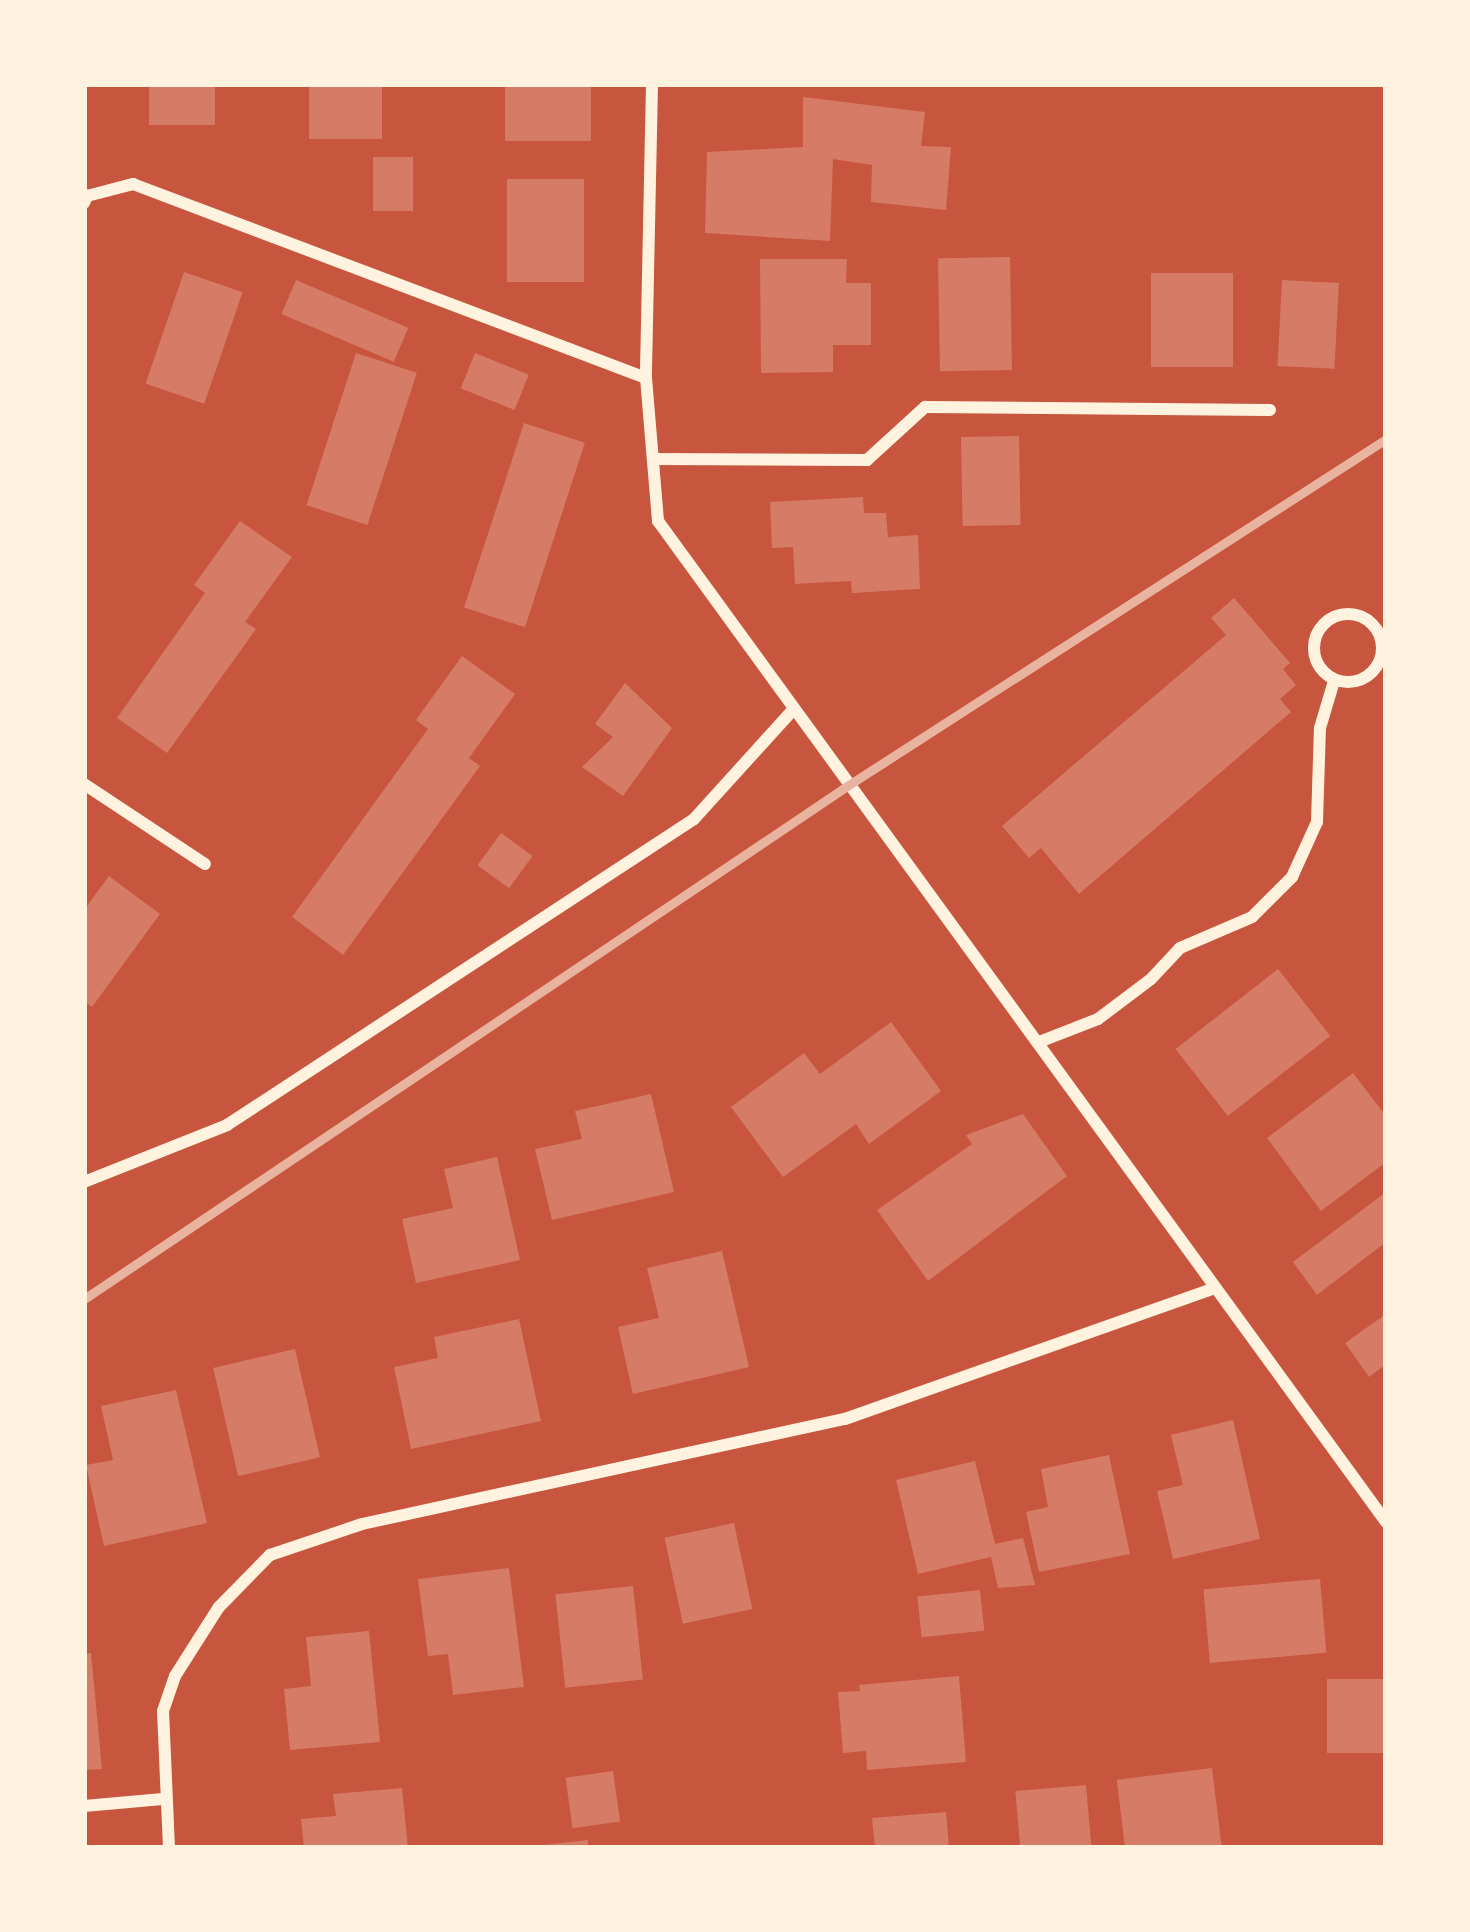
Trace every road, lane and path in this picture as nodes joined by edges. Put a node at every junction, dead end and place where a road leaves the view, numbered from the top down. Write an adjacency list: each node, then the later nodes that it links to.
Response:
1 (652, 84): 3 (street)
2 (84, 203): 3 (street)
3 (646, 378): 5 (street)
4 (1270, 410): 5 (street)
5 (653, 459): 8 (street)
6 (1384, 646): 7 (street); 7 (street)
7 (1334, 680): 11 (street)
8 (793, 710): 11 (street); 12 (street)
9 (84, 784): 10 (street)
10 (205, 864)
11 (1039, 1042): 13 (street)
12 (84, 1182)
13 (1215, 1288): 14 (street); 15 (street)
14 (1386, 1522)
15 (164, 1799): 16 (street); 17 (street)
16 (84, 1806)
17 (169, 1848)

